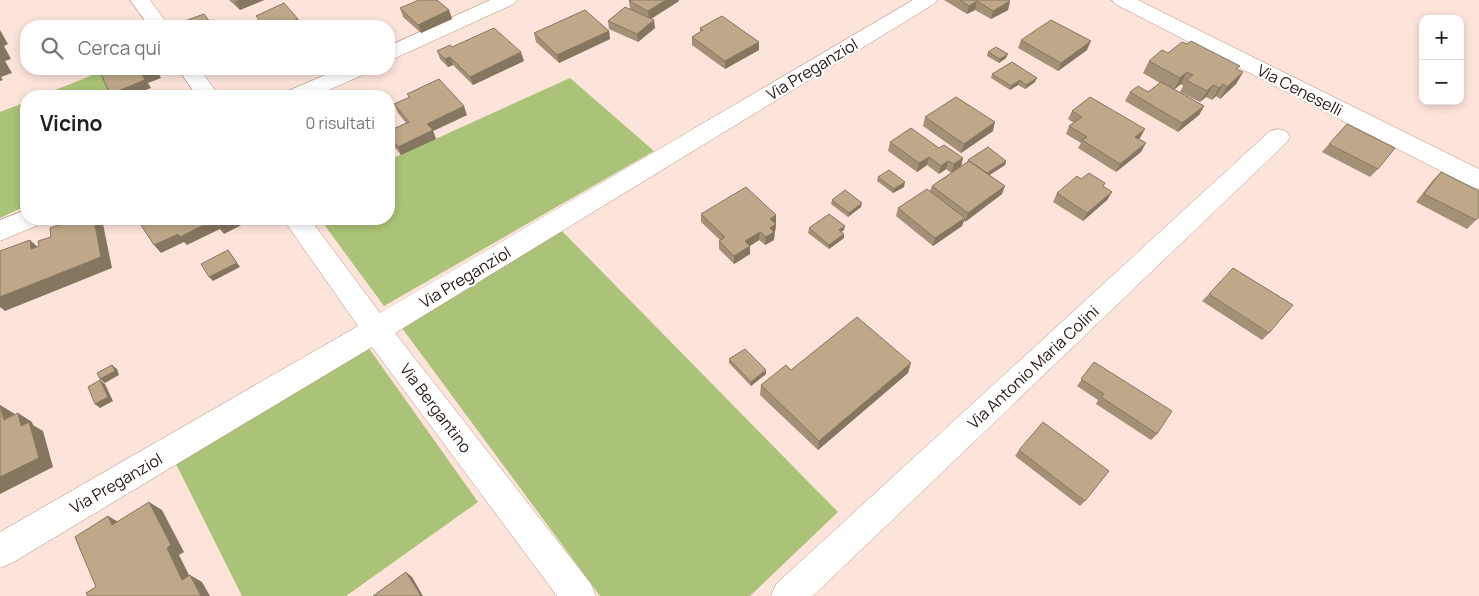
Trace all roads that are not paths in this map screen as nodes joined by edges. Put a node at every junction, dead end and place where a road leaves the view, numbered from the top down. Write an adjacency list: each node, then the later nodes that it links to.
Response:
1 (140, 0): 5 (street)
2 (507, 0): 6 (street)
3 (927, 0): 16 (street, Via Preganziol)
4 (1122, 0): 12 (street, Via Ceneselli)
5 (155, 20)
6 (395, 51)
7 (193, 75): 9 (street)
8 (343, 75): 10 (street)
9 (204, 90)
10 (310, 90)
11 (1278, 137): 19 (street, Via Antonio Maria Colini)
12 (1479, 180)
13 (20, 222): 15 (street)
14 (300, 225): 16 (street, Via Bergantino)
15 (0, 231)
16 (376, 330): 17 (street, Via Preganziol); 18 (street, Via Bergantino)
17 (0, 551)
18 (579, 596)
19 (788, 596)

